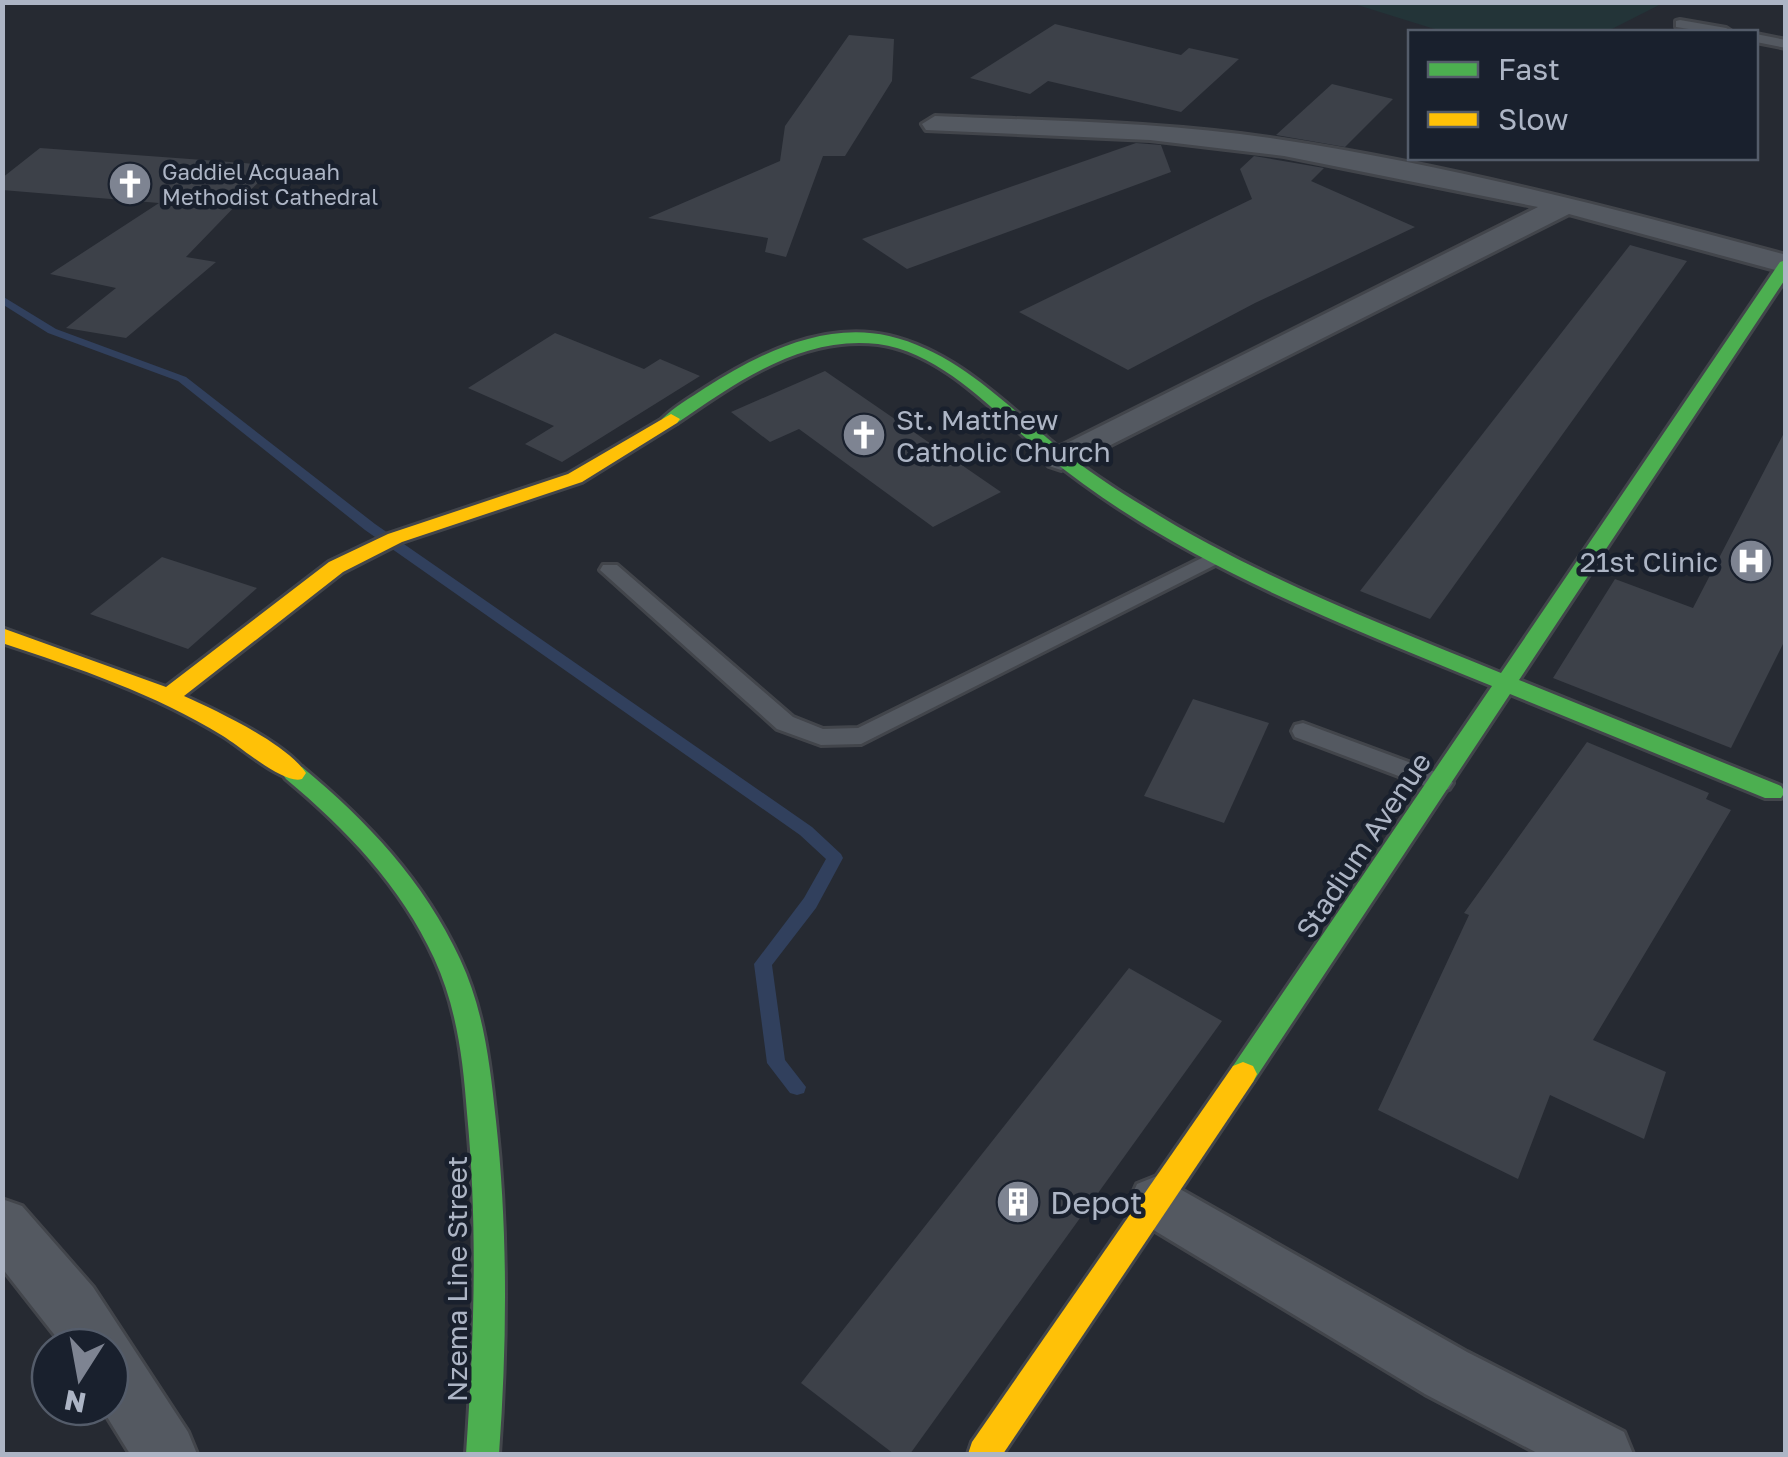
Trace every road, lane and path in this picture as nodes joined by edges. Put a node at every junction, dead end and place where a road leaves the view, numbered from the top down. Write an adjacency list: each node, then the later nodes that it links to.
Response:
1 (1680, 24): 2 (lane)
2 (1714, 30)
3 (1758, 38): 4 (lane)
4 (1786, 44)
5 (935, 124): 6 (street)
6 (1566, 204): 7 (street); 8 (street)
7 (1786, 264): 12 (street, Stadium Avenue)
8 (1060, 459): 9 (street); 13 (street)
9 (1216, 557): 10 (lane); 12 (street)
10 (610, 570)
11 (2, 635): 13 (street, Nzema Line Street)
12 (1507, 684): 15 (street, Stadium Avenue); 16 (street)
13 (170, 695): 22 (street, Nzema Line Street)
14 (1303, 731): 15 (lane)
15 (1441, 783): 17 (street, Stadium Avenue)
16 (1773, 792)
17 (1157, 1202): 23 (street, Stadium Avenue); 24 (street)
18 (2, 1225): 19 (street)
19 (85, 1327)
20 (130, 1397): 21 (street)
21 (166, 1454)
22 (483, 1454)
23 (984, 1454)
24 (1602, 1454)

